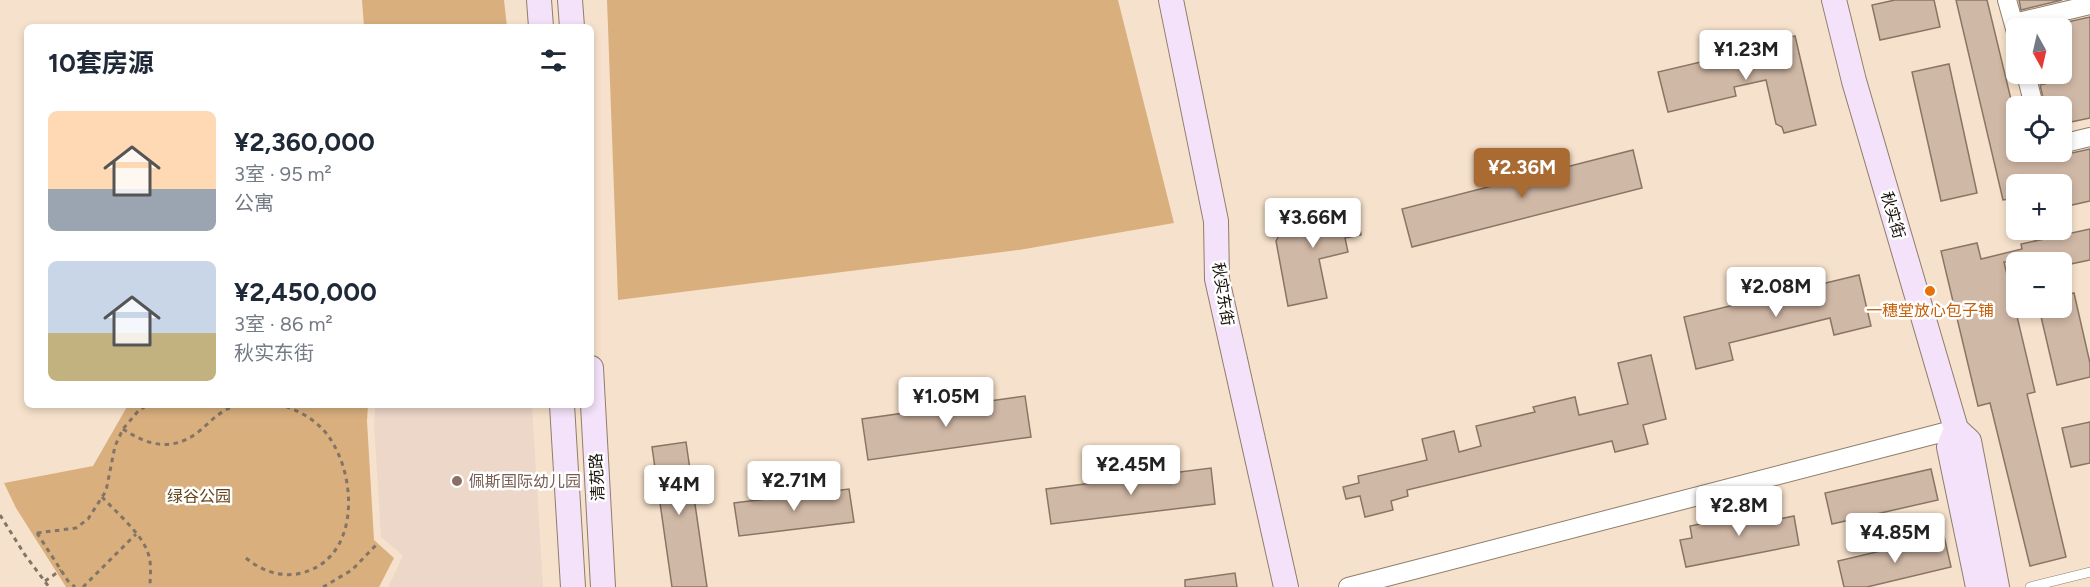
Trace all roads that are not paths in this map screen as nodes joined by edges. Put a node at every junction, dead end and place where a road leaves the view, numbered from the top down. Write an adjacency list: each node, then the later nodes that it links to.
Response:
1 (539, 0): 9 (street)
2 (570, 0): 10 (street)
3 (1171, 0): 19 (street, 秋实东街)
4 (1834, 0): 15 (street, 秋实街)
5 (2007, 0): 7 (street)
6 (2090, 5): 8 (street)
7 (2012, 18)
8 (2048, 18)
9 (541, 24)
10 (572, 24)
11 (2090, 137): 12 (street)
12 (2072, 141)
13 (562, 408): 17 (street, 清苑路)
14 (593, 408): 18 (street, 清苑路)
15 (1956, 429): 20 (street); 21 (street, 秋实街); 22 (street, 秋实街)
16 (2090, 572): 23 (lane)
17 (573, 587)
18 (603, 587)
19 (1286, 587)
20 (1348, 587)
21 (1978, 587)
22 (1997, 587)
23 (2030, 587)

